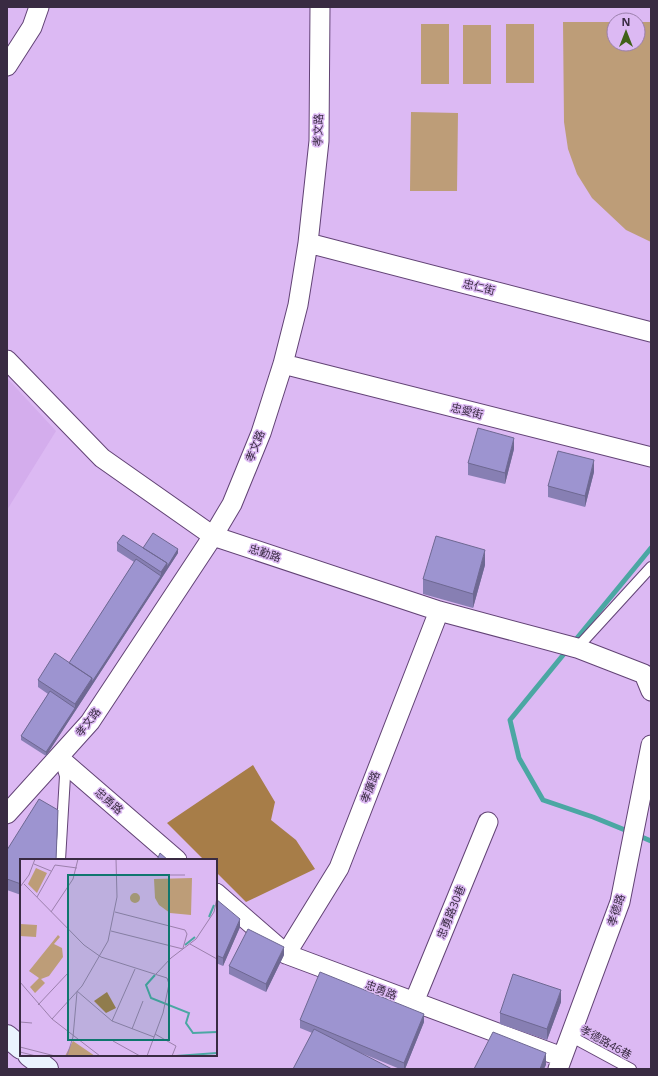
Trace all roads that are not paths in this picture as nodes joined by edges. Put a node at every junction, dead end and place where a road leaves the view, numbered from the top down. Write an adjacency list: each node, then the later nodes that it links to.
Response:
1 (39, 7): 3 (street)
2 (320, 7): 4 (street, 孝文路)
3 (7, 66)
4 (308, 243): 5 (street, 忠仁街); 7 (street, 孝文路)
5 (651, 332)
6 (7, 360): 9 (street, 忠勤路)
7 (283, 364): 8 (street, 忠愛街); 9 (street, 孝文路)
8 (651, 457)
9 (213, 536): 11 (street, 忠勤路); 15 (street, 孝文路)
10 (651, 567): 12 (lane)
11 (439, 611): 12 (street, 忠勤路); 21 (street, 孝廉路)
12 (577, 648): 13 (street)
13 (651, 691)
14 (651, 745): 24 (street, 孝德路)
15 (59, 758): 16 (street, 孝文路); 18 (lane); 19 (street, 忠勇路)
16 (7, 814)
17 (488, 822): 22 (street, 忠勇路30巷)
18 (60, 859)
19 (176, 859)
20 (217, 894): 21 (street, 忠勇路)
21 (286, 954): 22 (street, 忠勇路)
22 (414, 1002): 26 (street, 忠勇路)
23 (7, 1036): 25 (main road)
24 (570, 1036): 26 (street, 孝德路); 27 (lane, 孝德路46巷)
25 (20, 1048)
26 (560, 1063)
27 (631, 1069)

